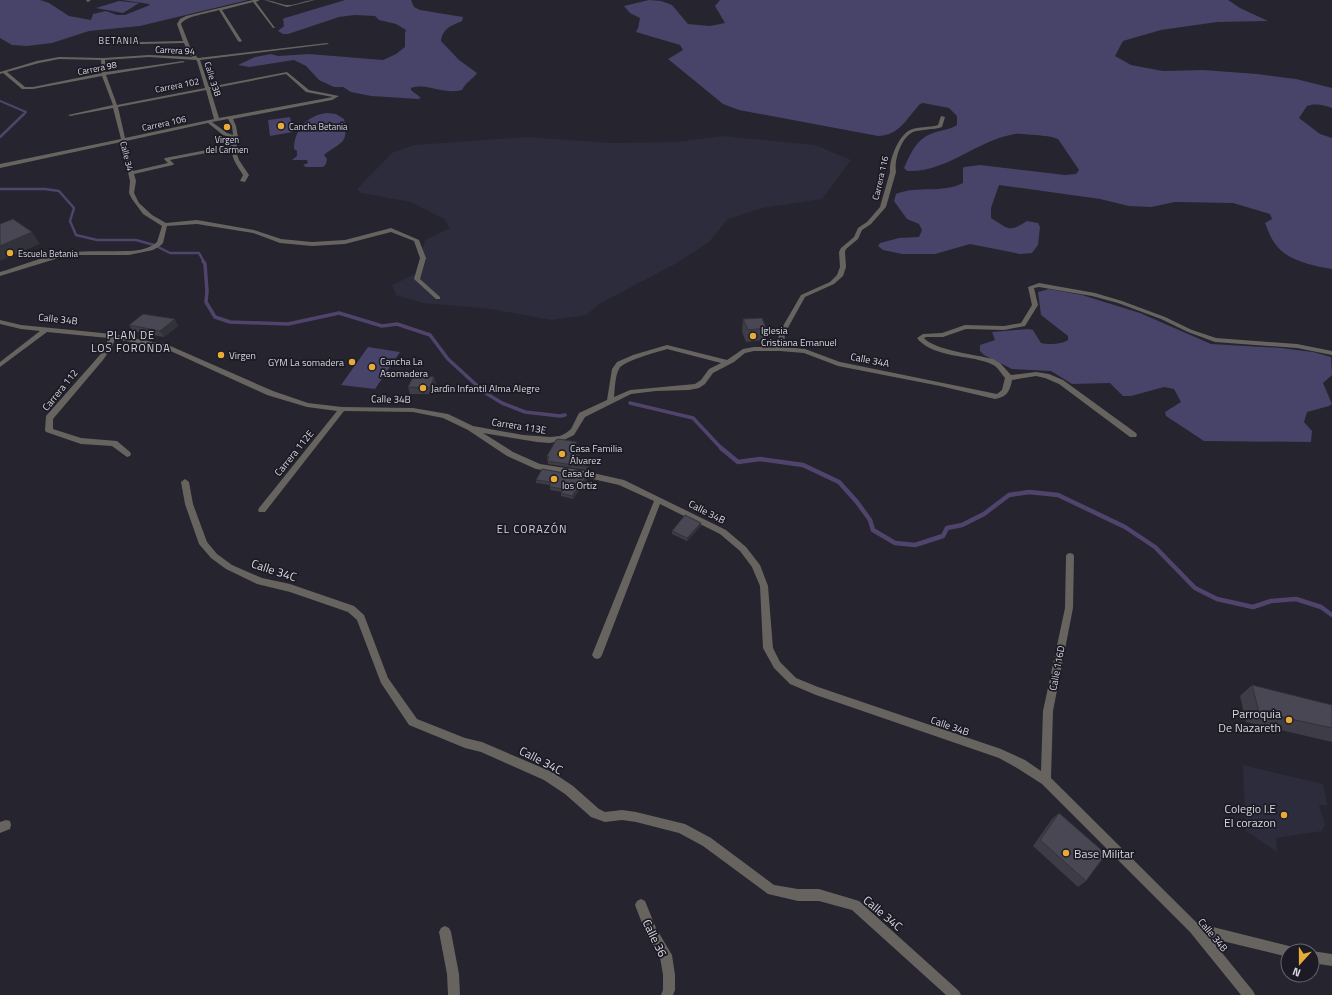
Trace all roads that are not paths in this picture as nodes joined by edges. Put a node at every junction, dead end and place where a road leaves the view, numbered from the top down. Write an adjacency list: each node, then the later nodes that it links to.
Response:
1 (256, 0): 4 (street); 5 (street)
2 (266, 0): 3 (street)
3 (313, 0)
4 (220, 9): 6 (street); 7 (street, Calle 33B)
5 (274, 27)
6 (240, 41)
7 (185, 42): 8 (street); 11 (street, Calle 33B)
8 (102, 44)
9 (327, 44): 11 (street, Carrera 94)
10 (103, 59): 11 (street, Carrera 94); 12 (street, Carrera 94); 13 (street, Calle 34)
11 (198, 59): 13 (street, Carrera 98); 14 (street, Calle 33B)
12 (2, 73): 13 (street, Carrera 98)
13 (104, 74): 16 (street, Calle 34)
14 (208, 87): 15 (street, Carrera 102); 16 (street, Carrera 102); 20 (street, Calle 33B)
15 (332, 98): 18 (street, Carrera 106)
16 (115, 105): 17 (street, Carrera 102); 23 (street, Calle 34)
17 (70, 115)
18 (230, 118): 20 (street, Carrera 106); 22 (street)
19 (943, 118): 34 (street, Carrera 116)
20 (217, 120): 21 (street, Carrera 106)
21 (209, 122): 22 (street); 23 (street, Carrera 106)
22 (236, 137): 24 (street)
23 (123, 140): 25 (street, Carrera 106); 26 (street, Calle 34)
24 (234, 146): 26 (street); 27 (street)
25 (0, 166)
26 (131, 173): 28 (street, Calle 34)
27 (243, 181)
28 (165, 225): 29 (street); 30 (street)
29 (0, 274)
30 (438, 298)
31 (0, 322): 32 (street, Calle 34B)
32 (46, 329): 33 (street, Calle 34B); 37 (street)
33 (112, 336): 40 (street, Calle 34B); 43 (street, Carrera 112)
34 (780, 349): 36 (street, Calle 34A); 38 (street, Calle 34A)
35 (1332, 352): 38 (street)
36 (727, 362): 39 (street, Carrera 113E); 39 (street)
37 (0, 365)
38 (1009, 378): 42 (street)
39 (610, 401): 41 (street, Carrera 113E)
40 (342, 409): 41 (street, Calle 34B); 46 (street, Carrera 112E)
41 (471, 428): 45 (street, Calle 34B)
42 (1133, 435)
43 (127, 454)
44 (184, 482): 58 (street, Calle 34C)
45 (658, 500): 48 (street); 49 (street, Calle 34B)
46 (262, 510)
47 (1070, 556): 49 (street, Calle 116D)
48 (597, 655)
49 (1046, 780): 51 (street, Calle 34B)
50 (641, 905): 57 (street, Calle 36)
51 (1194, 928): 53 (street); 59 (street, Calle 34B)
52 (445, 932): 56 (street)
53 (1280, 949)
54 (1320, 958): 55 (street)
55 (1332, 960)
56 (454, 995)
57 (666, 995)
58 (955, 995)
59 (1249, 995)

